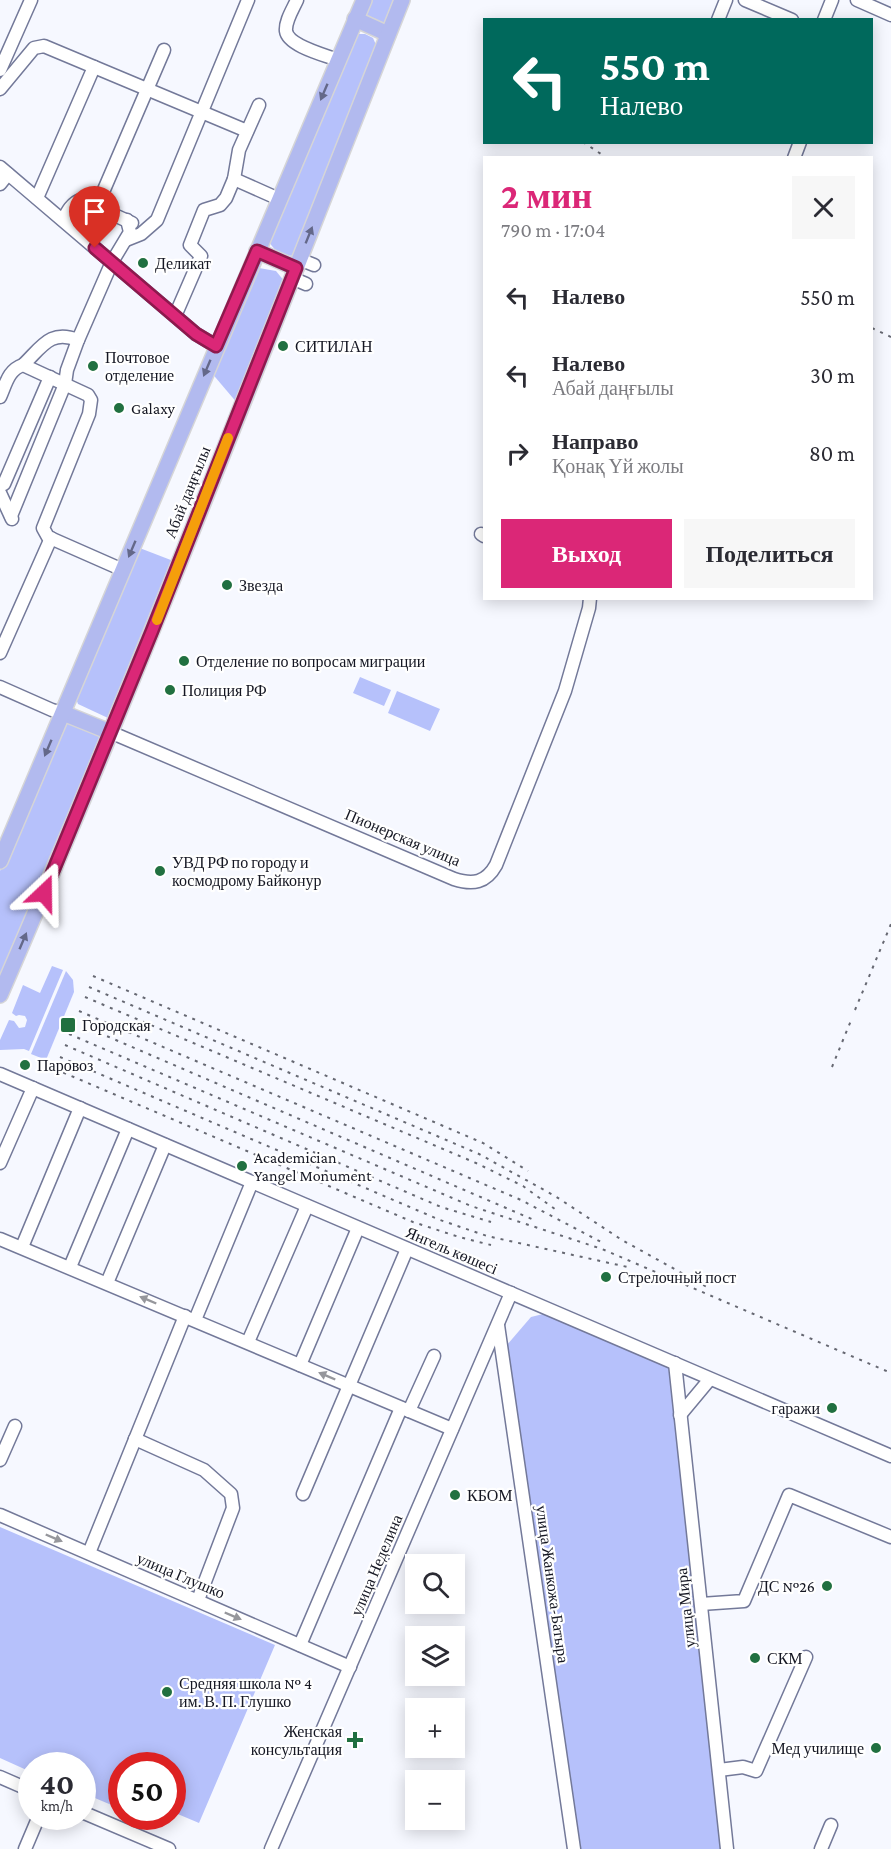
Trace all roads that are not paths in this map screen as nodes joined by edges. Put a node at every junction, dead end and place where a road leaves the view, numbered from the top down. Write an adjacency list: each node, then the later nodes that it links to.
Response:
1 (31, 0): 19 (street)
2 (248, 0): 23 (street)
3 (297, 0): 17 (street)
4 (363, 0): 14 (main road, Абай даңғылы)
5 (402, 0): 15 (main road, Абай даңғылы)
6 (726, 0): 11 (street)
7 (745, 0): 12 (street)
8 (832, 0): 13 (street)
9 (857, 0): 10 (street)
10 (891, 15)
11 (719, 18)
12 (787, 18)
13 (825, 18)
14 (355, 20): 15 (main road); 17 (main road, Абай даңғылы)
15 (388, 34): 38 (main road, Абай даңғылы, one-way to 15)
16 (164, 50): 21 (street)
17 (338, 60): 29 (main road, Абай даңғылы, one-way to 29)
18 (94, 67): 20 (street); 21 (street); 28 (street)
19 (0, 70)
20 (0, 89)
21 (147, 90): 23 (street); 30 (street)
22 (259, 105): 24 (street)
23 (201, 112): 24 (street); 33 (street)
24 (247, 131): 26 (street)
25 (4, 170): 27 (street); 28 (street)
26 (234, 179): 29 (street); 39 (street)
27 (0, 184)
28 (37, 198): 31 (street)
29 (279, 199): 35 (main road, Абай даңғылы)
30 (96, 206): 31 (street); 32 (street)
31 (63, 220): 36 (street)
32 (127, 220): 33 (street); 34 (street)
33 (147, 229): 34 (street)
34 (126, 240): 36 (street)
35 (257, 251): 38 (main road); 41 (main road, Абай даңғылы)
36 (112, 262): 39 (street); 40 (street)
37 (314, 265): 38 (street)
38 (298, 272): 54 (main road, Абай даңғылы)
39 (175, 316): 41 (street)
40 (78, 340): 42 (street); 44 (street)
41 (216, 346): 49 (main road, Абай даңғылы, one-way to 49)
42 (23, 365): 43 (street); 45 (street)
43 (50, 377): 44 (street); 46 (street)
44 (65, 384): 47 (street); 48 (street)
45 (0, 397)
46 (0, 486)
47 (0, 493)
48 (51, 538): 49 (street); 51 (street)
49 (123, 570): 53 (main road, Абай даңғылы)
50 (590, 600): 54 (street, Пионерская улица)
51 (0, 653)
52 (0, 687): 53 (street)
53 (63, 713): 54 (main road, Пионерская улица); 55 (main road, Абай даңғылы, one-way to 55)
54 (111, 732): 56 (main road, Абай даңғылы, one-way to 54)
55 (0, 861)
56 (0, 995)
57 (0, 1074): 58 (street, Янгель көшесі)
58 (33, 1088): 59 (street, Янгель көшесі); 62 (street)
59 (80, 1108): 60 (street, Янгель көшесі); 67 (street)
60 (128, 1129): 61 (street, Янгель көшесі); 69 (street)
61 (165, 1145): 63 (street, Янгель көшесі); 70 (street)
62 (0, 1163)
63 (252, 1182): 64 (street, Янгель көшесі); 72 (street)
64 (307, 1206): 65 (street, Янгель көшесі); 74 (street)
65 (358, 1228): 68 (street, Янгель көшесі); 77 (street)
66 (0, 1239): 67 (street)
67 (22, 1247): 69 (street)
68 (407, 1249): 71 (street, Янгель көшесі); 79 (street)
69 (70, 1267): 70 (street)
70 (107, 1282): 72 (street, one-way to 70)
71 (511, 1293): 73 (street, улица Неделина); 76 (street, Янгель көшесі)
72 (190, 1318): 74 (street); 84 (street)
73 (498, 1324): 83 (street, улица Неделина); 105 (street, улица Жанкожа-Батыра)
74 (248, 1342): 77 (street)
75 (434, 1356): 80 (street)
76 (675, 1363): 78 (street, Янгель көшесі); 81 (street, улица Мира)
77 (300, 1365): 79 (street, one-way to 77)
78 (710, 1379): 81 (street); 85 (street, Янгель көшесі)
79 (348, 1385): 80 (street); 87 (street)
80 (405, 1409): 83 (street); 93 (street)
81 (680, 1415): 92 (street, улица Мира)
82 (15, 1426): 86 (street)
83 (452, 1429): 95 (street, улица Неделина)
84 (135, 1438): 90 (street); 91 (street)
85 (891, 1456)
86 (0, 1460)
87 (303, 1494)
88 (0, 1515): 90 (street, улица Глушко, one-way to 90)
89 (891, 1537): 92 (street)
90 (89, 1553): 91 (street, улица Глушко)
91 (198, 1600): 93 (street, улица Глушко, one-way to 93)
92 (701, 1604): 96 (street, улица Мира)
93 (300, 1645): 95 (street, улица Глушко)
94 (806, 1656): 96 (street)
95 (350, 1666): 104 (street, улица Неделина)
96 (719, 1770): 106 (street, улица Мира)
97 (0, 1777): 98 (street)
98 (18, 1785)
99 (96, 1818): 103 (street)
100 (831, 1825): 107 (street)
101 (33, 1830): 102 (street)
102 (25, 1849)
103 (169, 1849)
104 (271, 1849)
105 (574, 1849)
106 (727, 1849)
107 (821, 1849)

